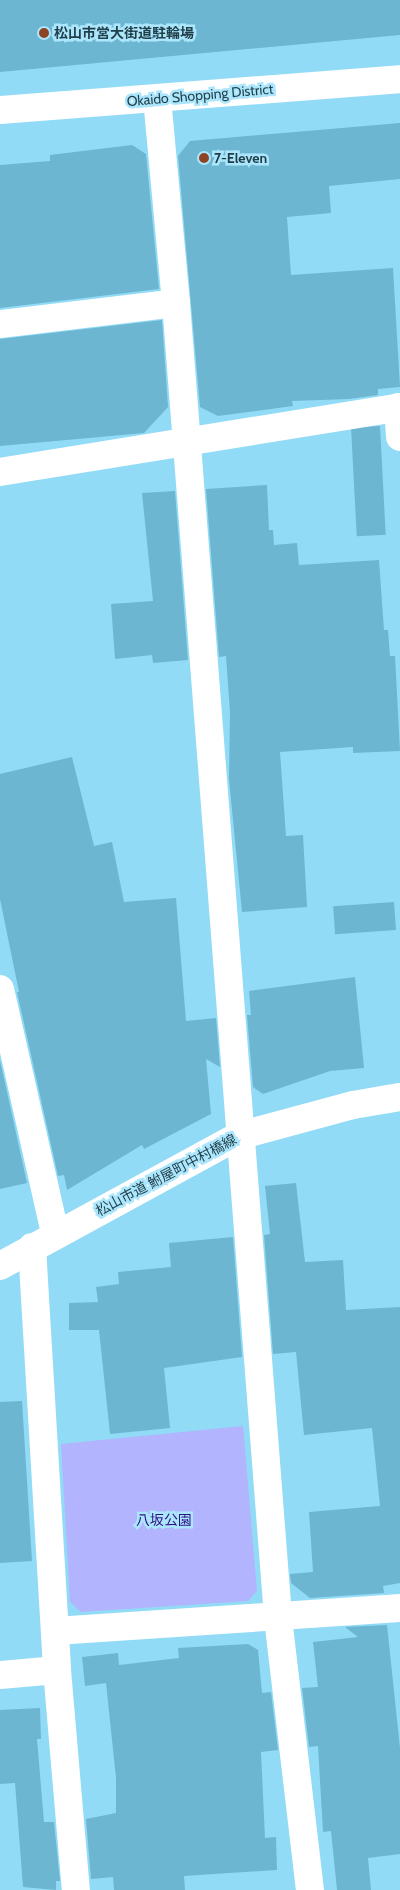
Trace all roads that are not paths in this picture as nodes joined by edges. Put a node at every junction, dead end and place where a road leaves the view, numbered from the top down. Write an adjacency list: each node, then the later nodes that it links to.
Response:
1 (400, 79): 2 (street, Okaido Shopping District)
2 (157, 98): 3 (street, Okaido Shopping District); 4 (street)
3 (0, 110)
4 (176, 303): 5 (street); 8 (street)
5 (0, 324)
6 (399, 407): 7 (street); 8 (street)
7 (400, 437)
8 (185, 440): 9 (street); 12 (street)
9 (0, 472)
10 (0, 989): 13 (street)
11 (400, 1098): 12 (street, 松山市道 鮒屋町中村橋線)
12 (238, 1136): 13 (street, 松山市道 鮒屋町中村橋線); 16 (street)
13 (44, 1241): 14 (street, 松山市道 鮒屋町中村橋線); 17 (street)
14 (0, 1266)
15 (400, 1608): 16 (street)
16 (278, 1618): 17 (street); 21 (street)
17 (55, 1631): 18 (street)
18 (57, 1670): 19 (street); 20 (street)
19 (0, 1675)
20 (76, 1890)
21 (310, 1890)

